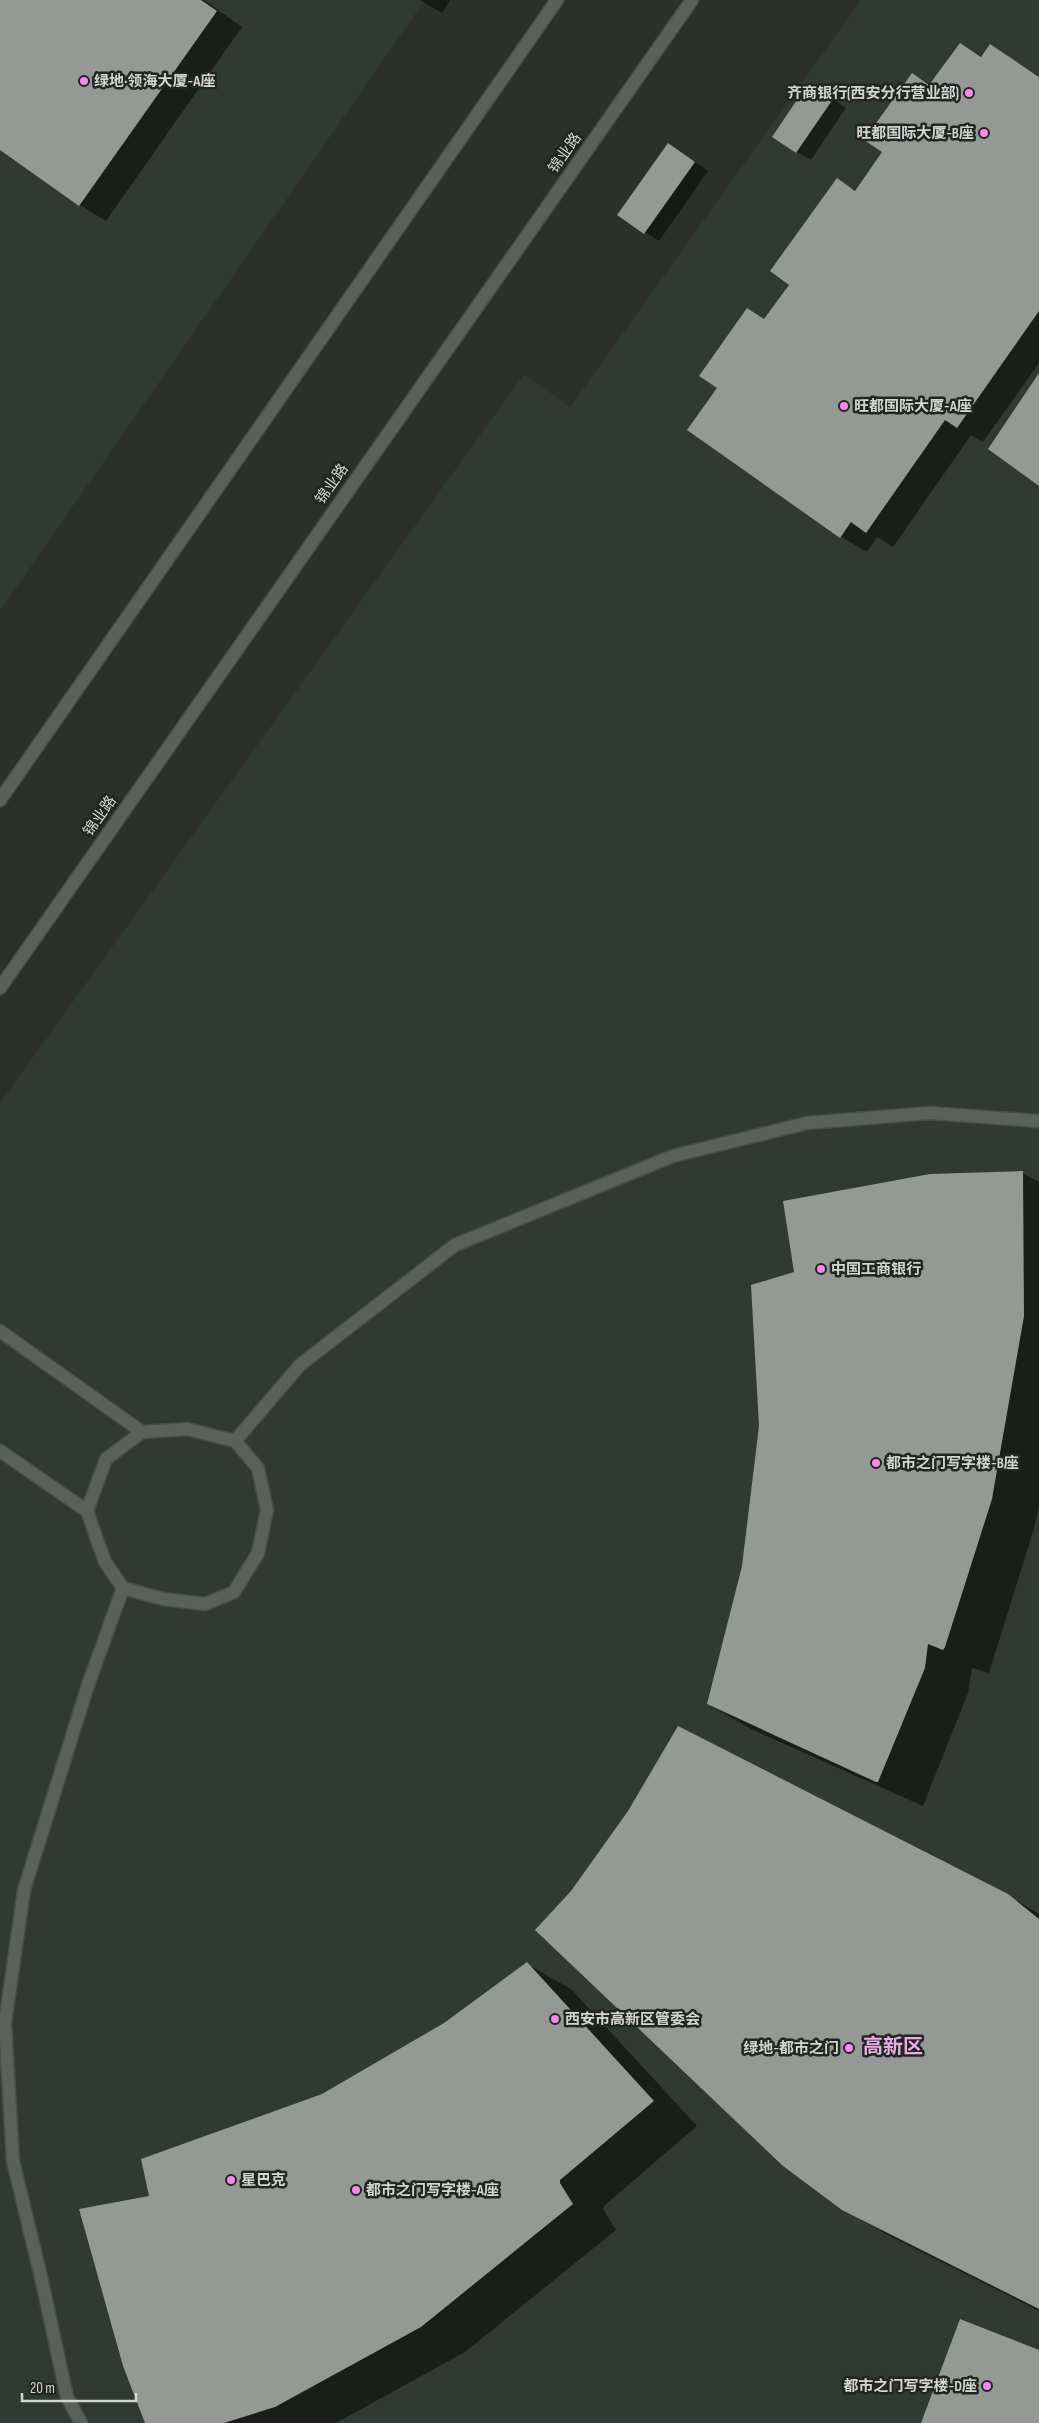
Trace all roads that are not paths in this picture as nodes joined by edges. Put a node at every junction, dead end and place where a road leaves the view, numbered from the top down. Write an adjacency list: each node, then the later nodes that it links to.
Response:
1 (557, 0): 3 (street)
2 (692, 0): 4 (street, 锦业路)
3 (0, 800)
4 (0, 988)
5 (1039, 1121): 8 (street)
6 (0, 1331): 7 (street)
7 (142, 1432): 8 (street); 10 (street)
8 (235, 1441): 11 (street)
9 (0, 1451): 10 (street)
10 (88, 1511): 11 (street)
11 (123, 1588): 12 (street)
12 (82, 2423)

